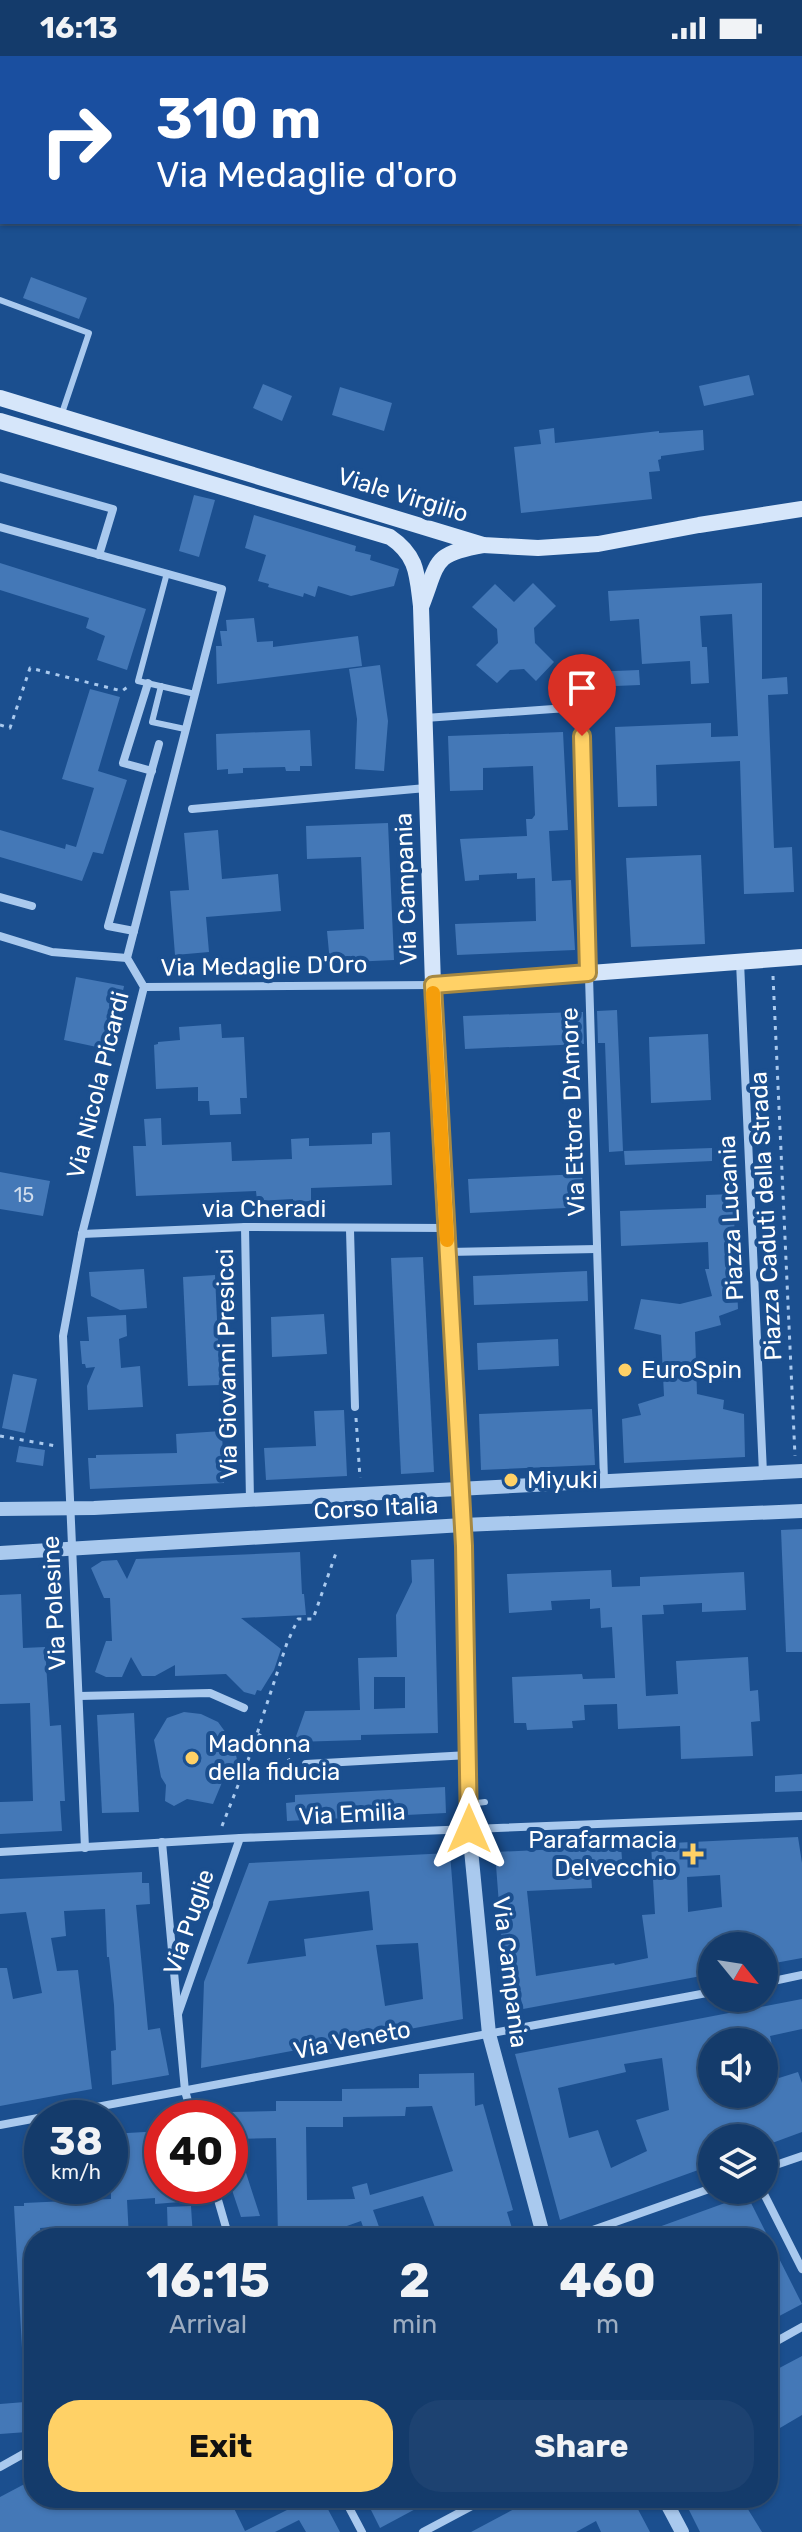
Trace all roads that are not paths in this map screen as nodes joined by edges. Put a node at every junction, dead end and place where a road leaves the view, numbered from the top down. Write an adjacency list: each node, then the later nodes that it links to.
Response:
1 (0, 300): 3 (lane)
2 (0, 398): 3 (main road, Viale Virgilio)
3 (61, 417): 8 (main road, Viale Virgilio)
4 (0, 421): 11 (main road, Viale Virgilio)
5 (0, 477): 9 (street)
6 (802, 509): 8 (main road, Viale Virgilio)
7 (0, 527): 9 (street)
8 (483, 545): 11 (main road, Via Campania)
9 (99, 555): 10 (street)
10 (167, 573): 12 (lane); 14 (street, Via Nicola Picardi)
11 (421, 607): 15 (main road, Via Campania)
12 (143, 682): 13 (lane); 18 (street)
13 (161, 686): 14 (lane); 16 (lane)
14 (195, 694): 16 (street, Via Nicola Picardi)
15 (424, 718): 19 (main road, Via Campania); 28 (street, Via Ettore D'Amore)
16 (185, 729): 23 (street, Via Nicola Picardi)
17 (159, 744): 18 (street)
18 (152, 771): 23 (street)
19 (426, 788): 20 (street, Via Campania); 29 (main road, Via Campania)
20 (192, 809)
21 (0, 897): 22 (street)
22 (32, 906)
23 (134, 931): 26 (street, Via Nicola Picardi)
24 (0, 936): 26 (street, Via Medaglie D'Oro)
25 (802, 957): 27 (main road)
26 (127, 958): 30 (street, Via Nicola Picardi)
27 (740, 962): 28 (main road); 39 (street, Piazza Lucania)
28 (588, 973): 29 (main road); 35 (street, Via Ettore D'Amore)
29 (433, 985): 30 (street, Via Medaglie D'Oro); 32 (street, Via Campania)
30 (144, 987): 34 (street, Via Nicola Picardi)
31 (245, 1227): 33 (street, via Cheradi); 34 (street, via Cheradi); 42 (street, Via Giovanni Presicci)
32 (446, 1228): 33 (street, via Cheradi); 36 (street, Via Campania)
33 (350, 1230): 37 (street)
34 (82, 1234): 43 (street, Via Nicola Picardi)
35 (597, 1249): 36 (street); 40 (street, Via Ettore D'Amore)
36 (448, 1252): 41 (street, Via Campania)
37 (355, 1407)
38 (799, 1471): 39 (street, Corso Italia)
39 (763, 1473): 40 (street, Corso Italia)
40 (604, 1481): 41 (street, Corso Italia)
41 (460, 1489): 42 (street, Corso Italia); 46 (street, Via Campania)
42 (250, 1500): 43 (street, Corso Italia)
43 (70, 1508): 44 (street, Corso Italia); 47 (street, Via Polesine)
44 (0, 1509)
45 (802, 1511): 46 (street, Corso Italia)
46 (463, 1525): 47 (street, Corso Italia); 51 (street, Via Campania)
47 (71, 1549): 48 (street, Corso Italia); 49 (street, Via Polesine)
48 (0, 1553)
49 (79, 1696): 50 (street, Via Polesine); 59 (street, Via Polesine)
50 (244, 1708)
51 (469, 1755): 52 (street); 54 (street, Via Campania)
52 (306, 1764)
53 (485, 1802): 54 (lane)
54 (469, 1804): 56 (street, Via Campania)
55 (802, 1816): 56 (street, Via Emilia)
56 (469, 1829): 57 (street, Via Emilia); 65 (street, Via Campania)
57 (240, 1838): 58 (street, Via Emilia); 64 (street, Via Puglie)
58 (162, 1842): 59 (street, Via Emilia); 64 (street, Via Puglie)
59 (85, 1848): 60 (street, Via Emilia)
60 (0, 1852)
61 (802, 1975): 62 (street)
62 (778, 1980)
63 (698, 1995): 65 (street, Via Veneto)
64 (177, 2018): 66 (street, Via Puglie)
65 (489, 2034): 66 (street, Via Veneto); 75 (street, Via Campania)
66 (185, 2091): 67 (street, Via Puglie); 68 (street, Via Veneto)
67 (188, 2100)
68 (0, 2125)
69 (802, 2156): 70 (street)
70 (778, 2164)
71 (698, 2193): 76 (street)
72 (219, 2204): 74 (street)
73 (769, 2204): 77 (street)
74 (226, 2228)
75 (541, 2228)
76 (598, 2228)
77 (802, 2269)
78 (802, 2327): 79 (street)
79 (778, 2340)
80 (24, 2454): 81 (street)
81 (0, 2467)
82 (349, 2508): 85 (street)
83 (468, 2508): 86 (street)
84 (669, 2508): 87 (street)
85 (362, 2532)
86 (423, 2532)
87 (682, 2532)

